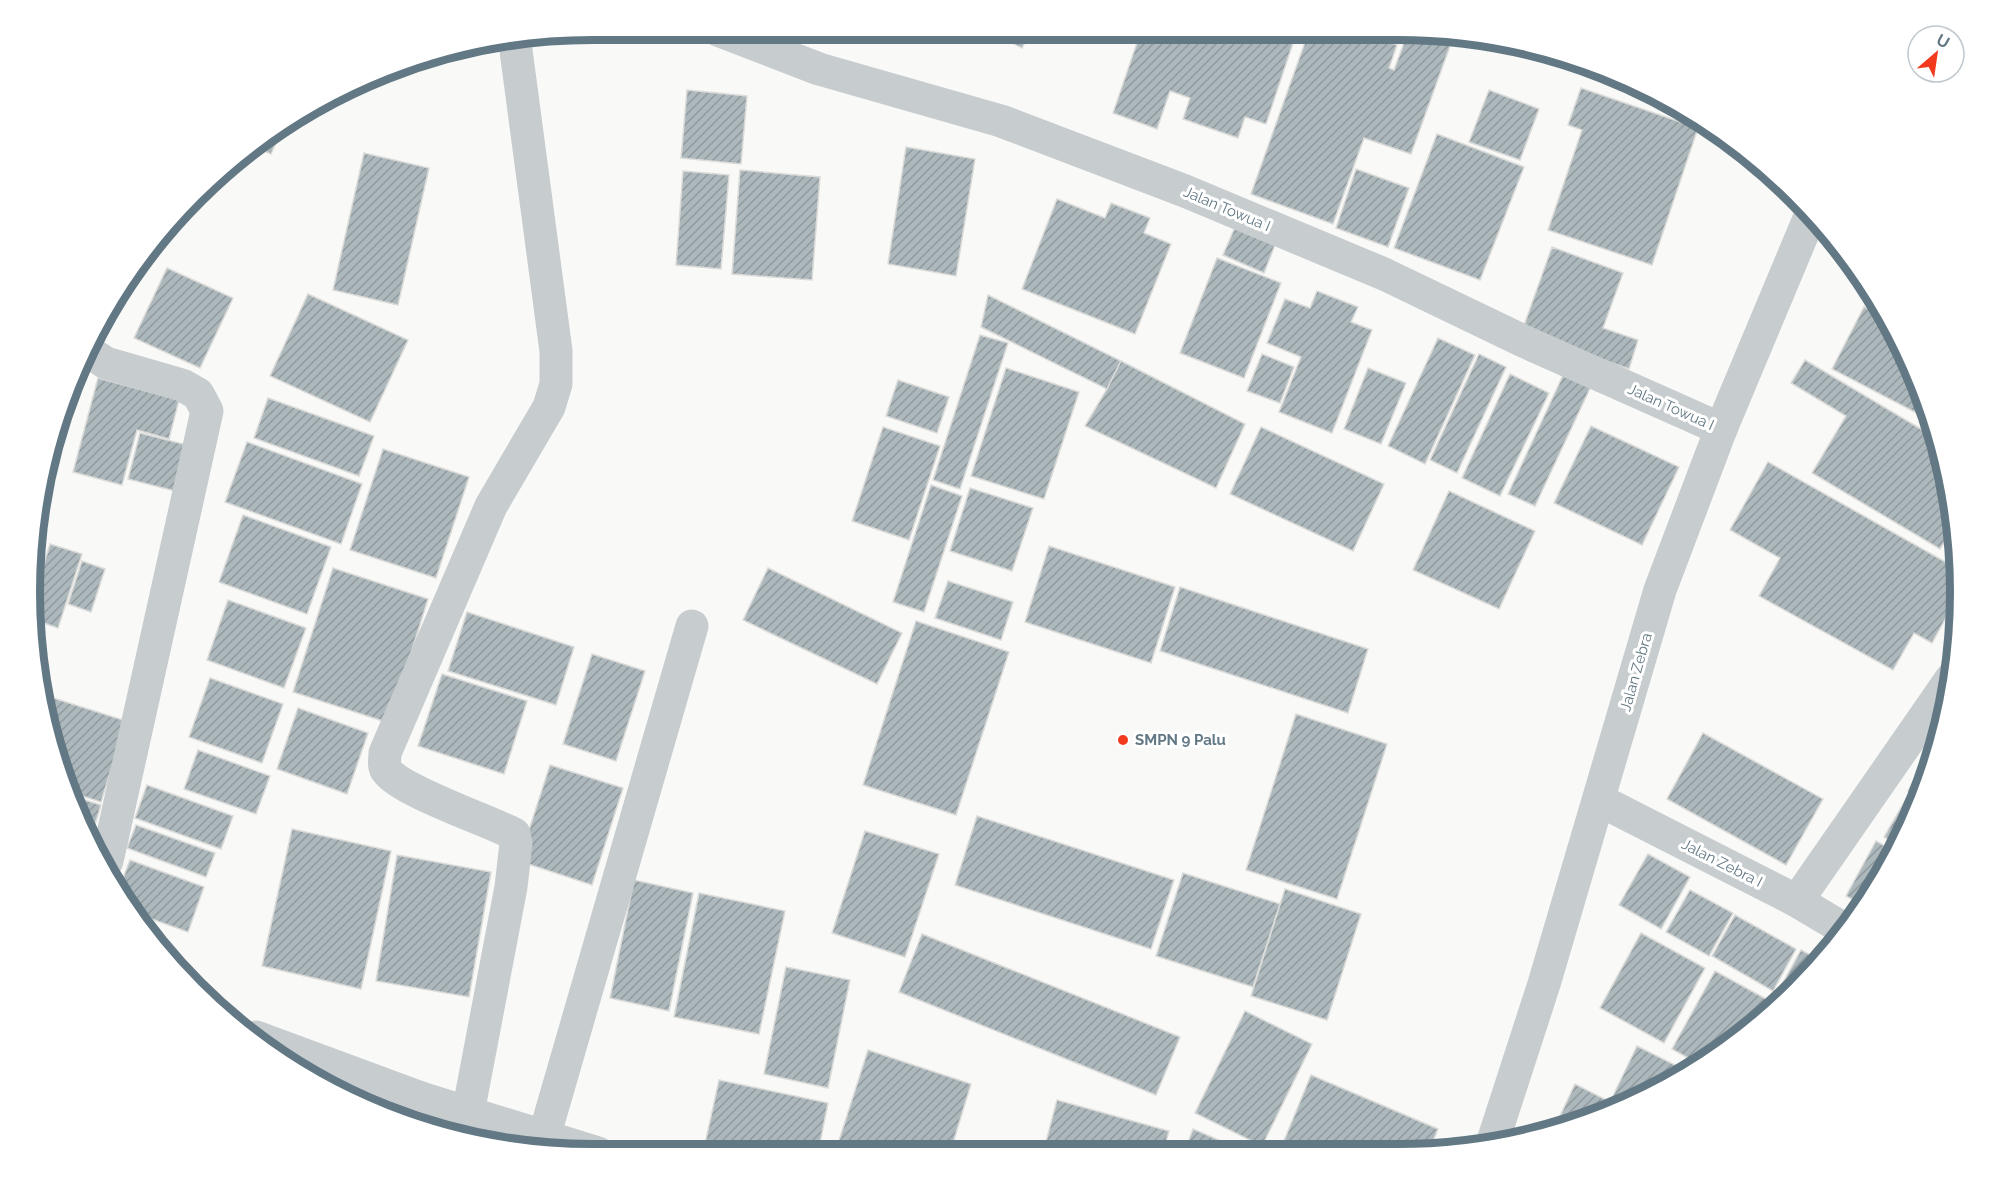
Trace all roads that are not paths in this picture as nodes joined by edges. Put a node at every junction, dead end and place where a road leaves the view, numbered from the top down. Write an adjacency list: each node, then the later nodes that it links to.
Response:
1 (744, 40): 5 (street, Jalan Towua I)
2 (515, 46): 14 (street)
3 (1808, 222): 5 (street, Jalan Zebra)
4 (94, 355): 9 (street)
5 (1721, 429): 8 (street, Jalan Zebra)
6 (693, 626): 16 (street)
7 (1940, 695): 10 (street)
8 (1599, 800): 10 (street, Jalan Zebra I); 15 (street, Jalan Zebra)
9 (108, 857)
10 (1797, 901): 11 (street, Jalan Zebra I)
11 (1838, 925)
12 (285, 1050): 13 (street)
13 (415, 1110): 14 (street)
14 (468, 1113): 16 (street)
15 (1495, 1135)
16 (544, 1137): 17 (street)
17 (562, 1142)

